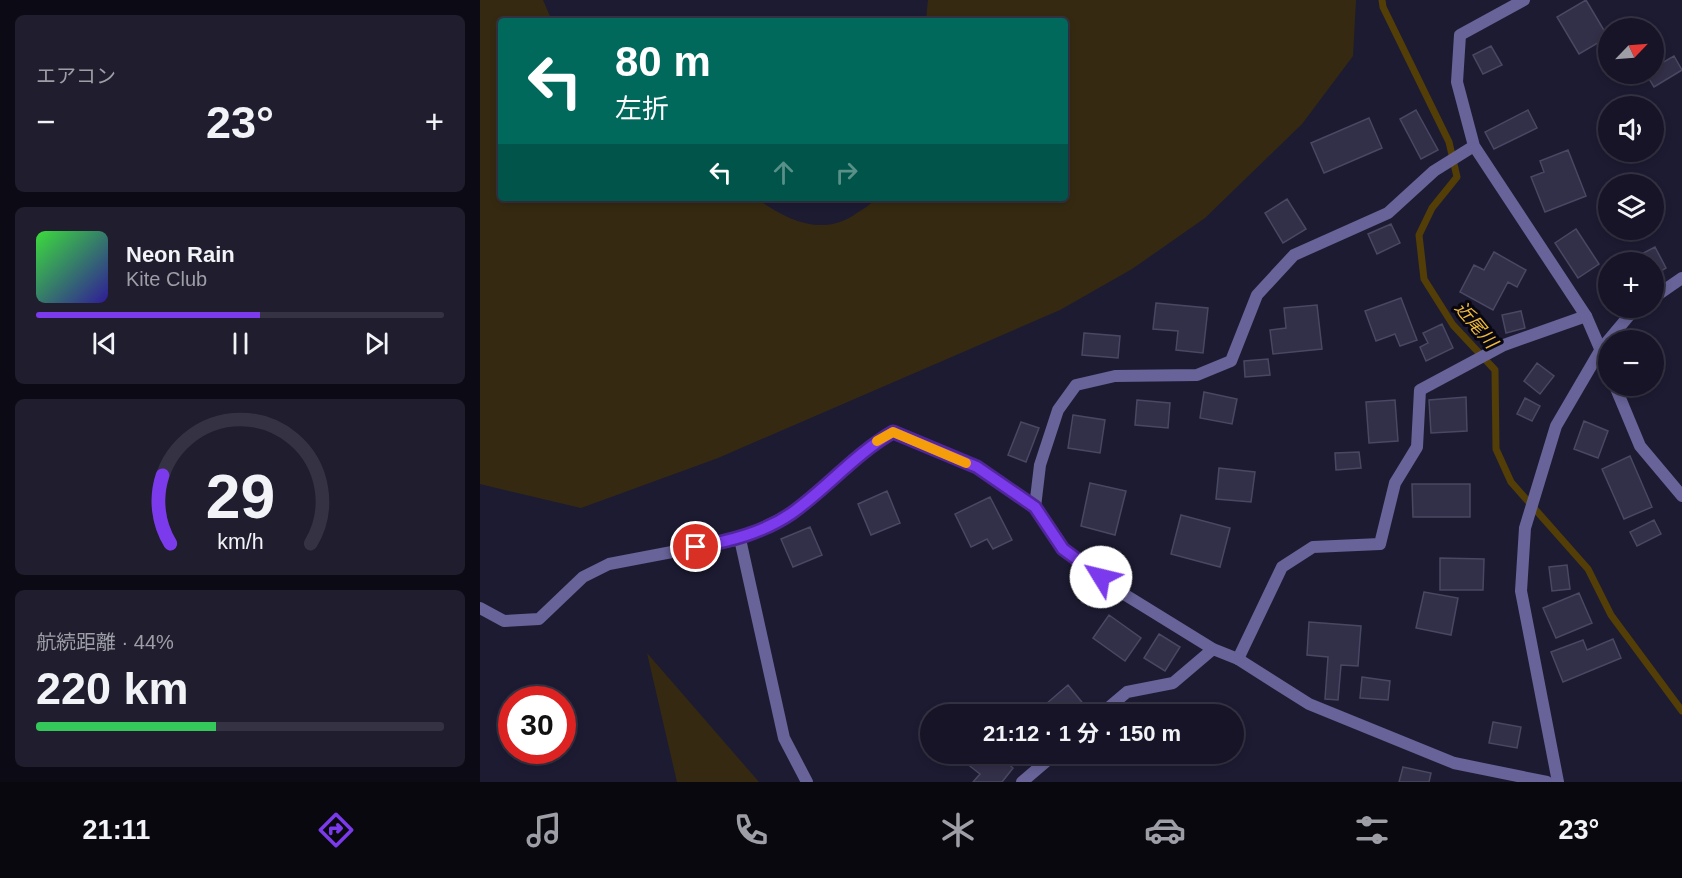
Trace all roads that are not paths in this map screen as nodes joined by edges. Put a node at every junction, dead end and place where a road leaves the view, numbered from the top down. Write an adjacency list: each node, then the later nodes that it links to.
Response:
1 (1524, 0): 2 (street)
2 (1474, 146): 5 (street); 12 (street)
3 (1682, 278): 4 (street)
4 (1664, 290)
5 (1586, 316): 8 (street); 16 (street)
6 (1629, 318): 7 (street)
7 (1618, 330)
8 (1598, 342)
9 (1598, 354): 22 (street)
10 (1619, 396): 11 (street)
11 (1682, 496)
12 (1035, 507): 13 (street); 15 (street)
13 (740, 539): 14 (street); 19 (street)
14 (480, 608)
15 (1213, 649): 16 (street); 17 (street)
16 (1238, 659): 21 (street)
17 (1112, 704)
18 (1043, 764): 20 (street)
19 (807, 782)
20 (1022, 782)
21 (1547, 782)
22 (1558, 782)

